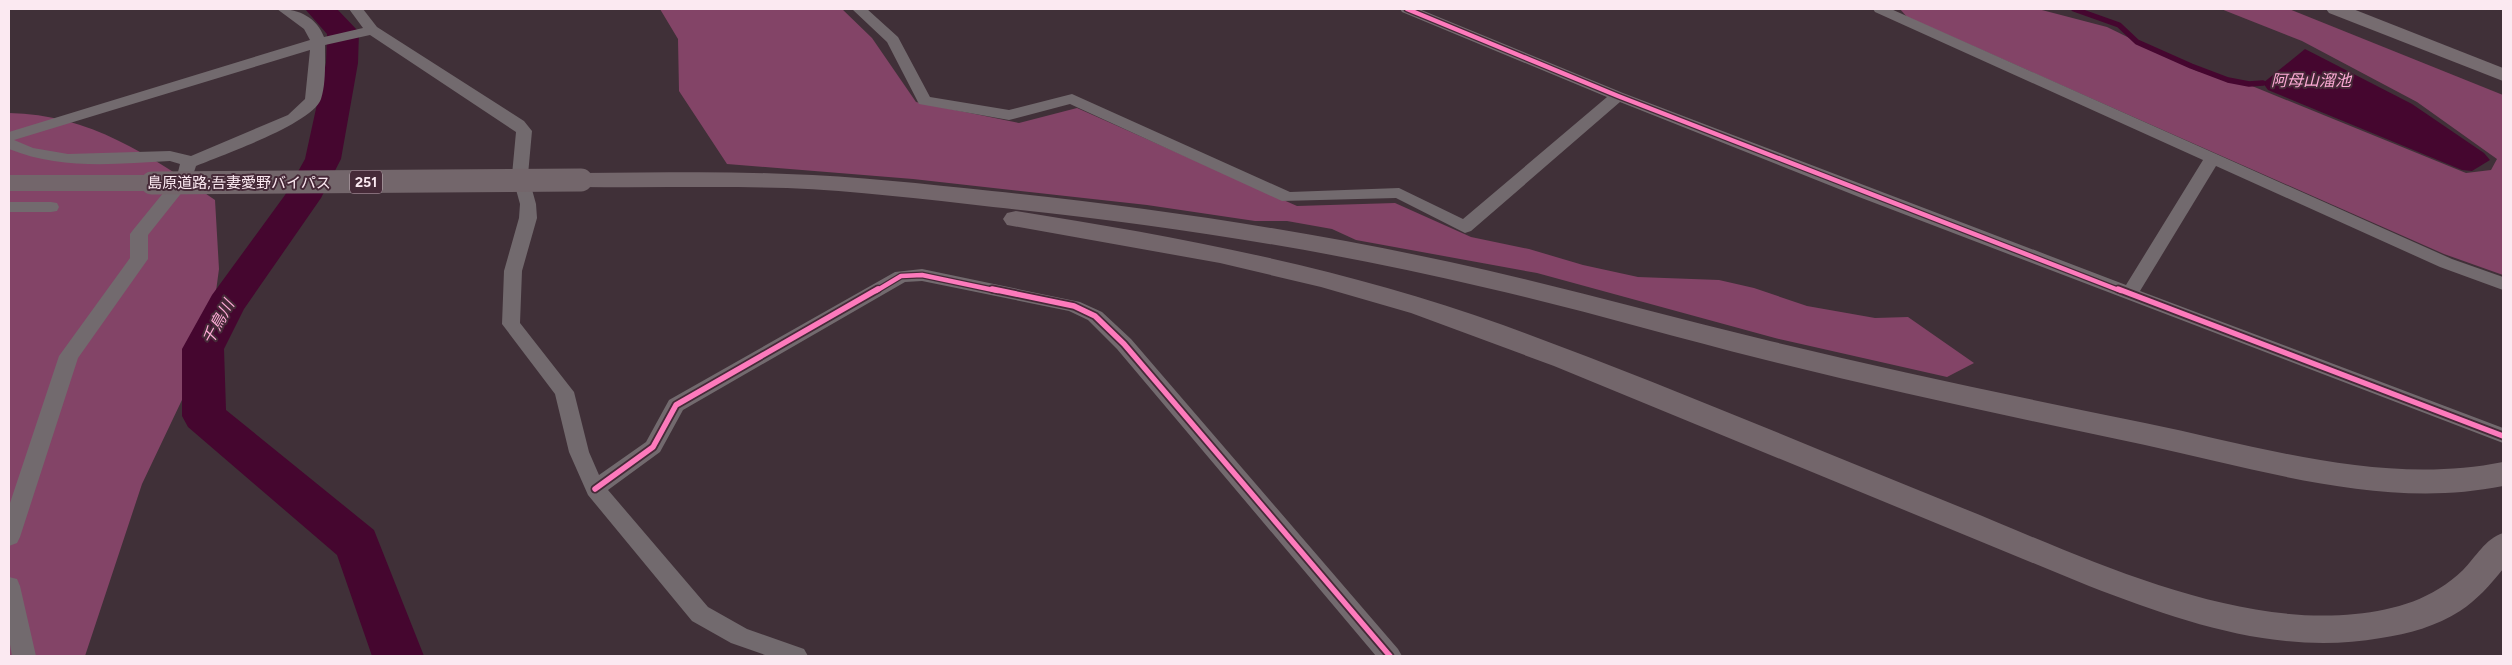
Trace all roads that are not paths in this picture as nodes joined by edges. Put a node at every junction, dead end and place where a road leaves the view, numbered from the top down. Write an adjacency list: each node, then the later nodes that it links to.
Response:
1 (284, 9): 8 (street)
2 (356, 9): 7 (street)
3 (859, 9): 10 (street)
4 (1407, 9): 10 (street)
5 (1880, 9): 13 (street)
6 (2336, 9): 9 (street)
7 (367, 32): 8 (street); 23 (street)
8 (321, 42): 11 (street); 14 (street)
9 (2503, 75)
10 (1618, 96): 20 (street)
11 (9, 137)
12 (9, 144): 14 (street)
13 (2213, 157): 19 (street); 20 (street)
14 (189, 163): 24 (street)
15 (679, 182): 16 (highway, 島原道路;吾妻愛野バイパス / 251, bridge); 22 (highway); 25 (highway)
16 (9, 183)
17 (9, 207): 18 (street)
18 (51, 207)
19 (2503, 284)
20 (2130, 293): 21 (street)
21 (2502, 435)
22 (2503, 474)
23 (594, 489): 28 (street); 29 (street)
24 (9, 536)
25 (2503, 546)
26 (9, 586): 27 (street)
27 (24, 656)
28 (796, 656)
29 (1390, 656)

